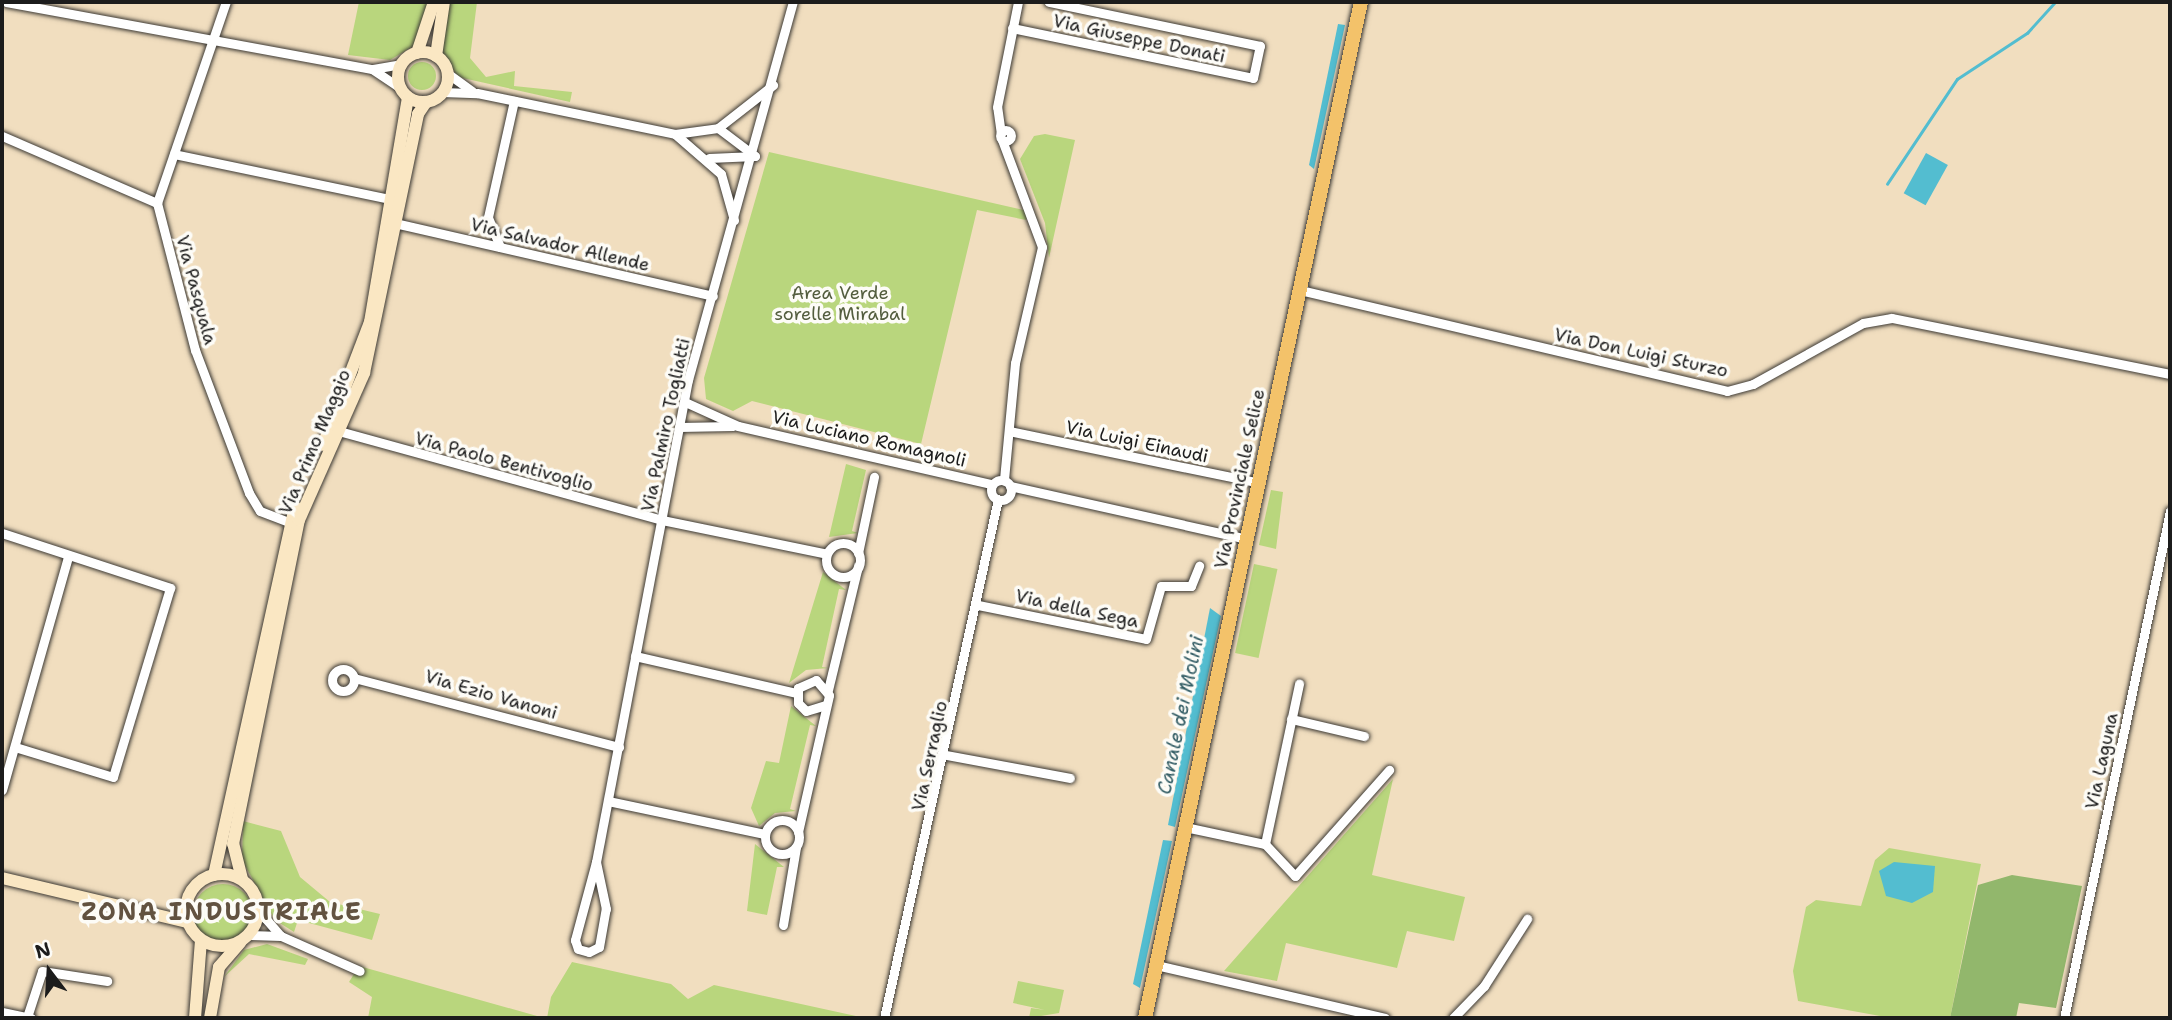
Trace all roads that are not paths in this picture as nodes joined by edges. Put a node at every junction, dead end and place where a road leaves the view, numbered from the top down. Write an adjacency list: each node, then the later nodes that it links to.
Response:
1 (6, 2): 10 (street)
2 (226, 2): 10 (street)
3 (434, 2): 11 (street)
4 (444, 2): 12 (street)
5 (793, 2): 16 (street, Via Palmiro Togliatti)
6 (1018, 2): 9 (street)
7 (1049, 2): 9 (street, Via Giuseppe Donati)
8 (1361, 2): 34 (main road, Via Provinciale Selice)
9 (1012, 28): 41 (street)
10 (215, 44): 14 (street); 26 (street)
11 (417, 53): 12 (street); 13 (street)
12 (436, 56): 15 (street)
13 (401, 64): 14 (street); 17 (street)
14 (372, 69): 17 (street)
15 (447, 73): 18 (street); 19 (street)
16 (775, 84): 23 (street); 27 (street, Via Palmiro Togliatti)
17 (399, 87): 20 (street)
18 (442, 92): 19 (street); 22 (street)
19 (477, 93): 21 (street)
20 (408, 98): 22 (street); 29 (street, Via Primo Maggio)
21 (514, 101): 24 (street); 33 (street)
22 (426, 102): 31 (street, Via Primo Maggio)
23 (718, 128): 24 (street); 27 (street)
24 (675, 134): 28 (street)
25 (2, 136): 30 (street)
26 (174, 154): 29 (street); 30 (street)
27 (755, 156): 28 (street); 32 (street, Via Palmiro Togliatti)
28 (709, 158): 32 (street)
29 (394, 200): 49 (street, Via Primo Maggio)
30 (158, 203): 49 (street, Via Pasquala)
31 (399, 224): 33 (street, Via Salvador Allende); 40 (street, Via Primo Maggio)
32 (734, 226): 35 (street, Via Palmiro Togliatti)
33 (500, 247): 35 (street, Via Salvador Allende)
34 (1300, 290): 36 (street, Via Don Luigi Sturzo); 44 (main road, Via Provinciale Selice)
35 (713, 296): 37 (street, Via Palmiro Togliatti)
36 (2170, 374)
37 (685, 402): 38 (street, Via Luciano Romagnoli); 39 (street, Via Palmiro Togliatti)
38 (738, 426): 39 (street, Via Luciano Romagnoli); 45 (street, Via Luciano Romagnoli)
39 (680, 427): 48 (street, Via Palmiro Togliatti)
40 (339, 431): 48 (street, Via Paolo Bentivoglio); 81 (street, Via Primo Maggio)
41 (1009, 431): 43 (street); 44 (street, Via Luigi Einaudi)
42 (874, 477): 52 (street)
43 (1007, 483): 45 (street); 46 (street); 51 (street)
44 (1259, 483): 51 (main road, Via Provinciale Selice)
45 (992, 484): 46 (street)
46 (998, 499): 57 (street, Via Serraglio)
47 (2170, 511): 102 (street, Via Laguna)
48 (662, 520): 53 (street, Via Paolo Bentivoglio); 58 (street, Via Palmiro Togliatti)
49 (289, 522): 79 (street, Via Primo Maggio)
50 (2, 533): 54 (street)
51 (1247, 539): 73 (main road, Via Provinciale Selice)
52 (858, 553): 53 (street); 55 (street)
53 (827, 554): 55 (street)
54 (68, 556): 66 (street); 66 (street)
55 (858, 566): 61 (street)
56 (1199, 566): 57 (street, Via della Sega)
57 (978, 604): 68 (street, Via Serraglio)
58 (635, 656): 62 (street); 67 (street, Via Palmiro Togliatti)
59 (354, 678): 67 (street, Via Ezio Vanoni)
60 (1299, 684): 64 (street)
61 (828, 690): 62 (street); 63 (street)
62 (796, 693): 63 (street)
63 (826, 705): 74 (street)
64 (1291, 719): 65 (street); 76 (street)
65 (1364, 736)
66 (15, 747): 71 (street)
67 (619, 747): 72 (street, Via Palmiro Togliatti)
68 (946, 755): 70 (street); 98 (street, Via Serraglio)
69 (1390, 770): 76 (street)
70 (1070, 778)
71 (2, 790)
72 (608, 801): 75 (street); 78 (street, Via Palmiro Togliatti)
73 (1185, 827): 76 (street); 91 (main road, Via Provinciale Selice)
74 (798, 832): 75 (street); 77 (street)
75 (765, 834): 77 (street)
76 (1265, 844)
77 (796, 846): 87 (street)
78 (596, 862): 78 (street, Via Palmiro Togliatti)
79 (214, 875): 81 (street); 82 (street)
80 (2, 878): 83 (street)
81 (242, 879): 84 (street, Via Primo Maggio)
82 (187, 902): 83 (street); 86 (street)
83 (159, 911): 86 (street)
84 (259, 911): 88 (street); 89 (street)
85 (1527, 919): 101 (street)
86 (187, 922): 90 (street)
87 (783, 925)
88 (281, 936): 89 (street); 92 (street)
89 (245, 939): 90 (street); 97 (street)
90 (201, 940): 96 (street)
91 (1156, 965): 99 (main road, Via Provinciale Selice); 100 (street)
92 (360, 971)
93 (107, 981): 95 (street)
94 (2, 1012): 95 (street)
95 (30, 1018)
96 (195, 1018)
97 (210, 1018)
98 (884, 1018)
99 (1145, 1018)
100 (1385, 1018)
101 (1453, 1018)
102 (2064, 1018)

